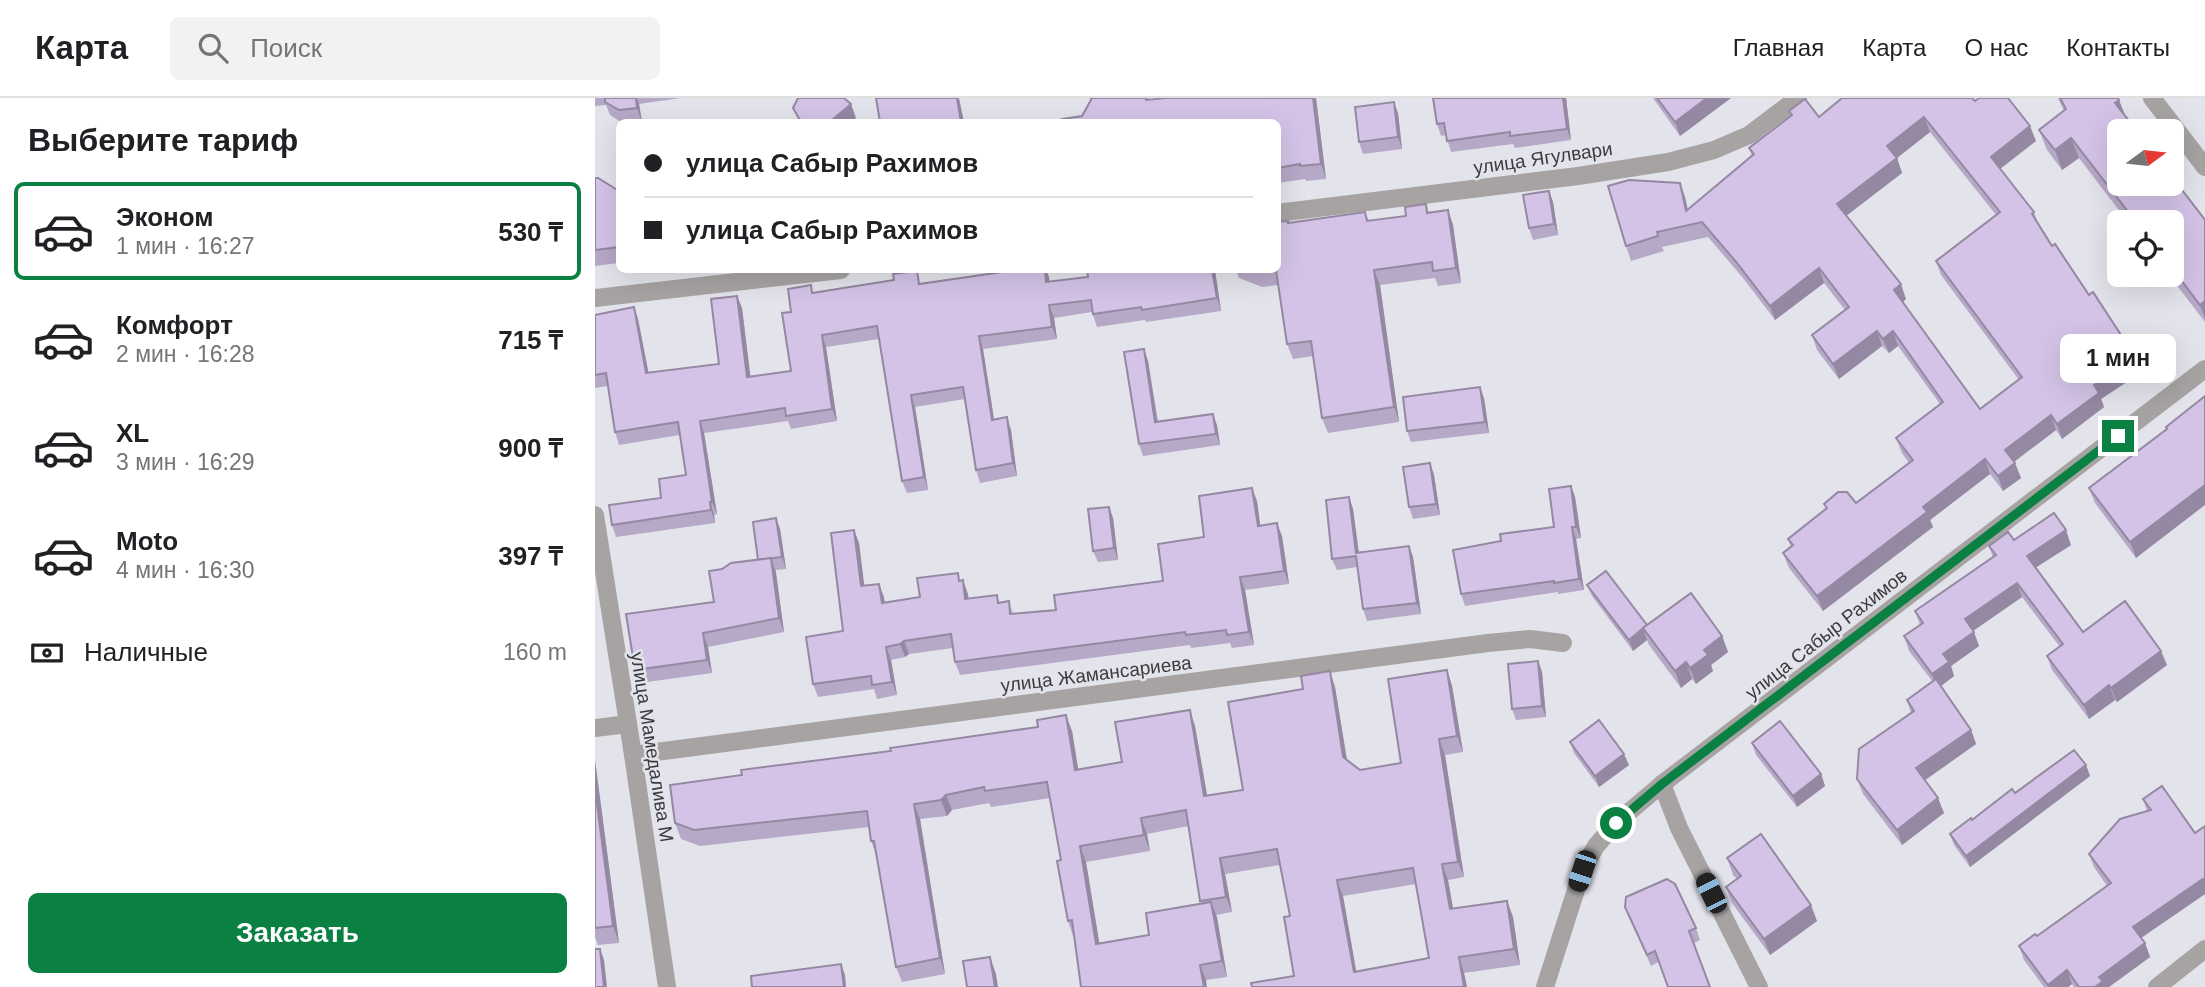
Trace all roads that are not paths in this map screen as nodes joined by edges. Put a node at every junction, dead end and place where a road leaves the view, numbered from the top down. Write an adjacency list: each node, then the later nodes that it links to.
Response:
1 (1798, 98): 4 (street, улица Ягулвари)
2 (2152, 98): 3 (street)
3 (2205, 167)
4 (1281, 213)
5 (815, 273): 6 (street)
6 (595, 298)
7 (2205, 369): 13 (street, улица Сабыр Рахимов)
8 (595, 514): 10 (street, улица Мамедалива М)
9 (1563, 643): 12 (street, улица Жамансариева)
10 (628, 724): 11 (street); 12 (street, улица Мамедалива М)
11 (595, 727)
12 (633, 755): 15 (street, улица Мамедалива М)
13 (1662, 784): 16 (street, улица Сабыр Рахимов); 17 (street)
14 (2205, 949): 18 (street)
15 (667, 987)
16 (1545, 987)
17 (1759, 987)
18 (2157, 987)

